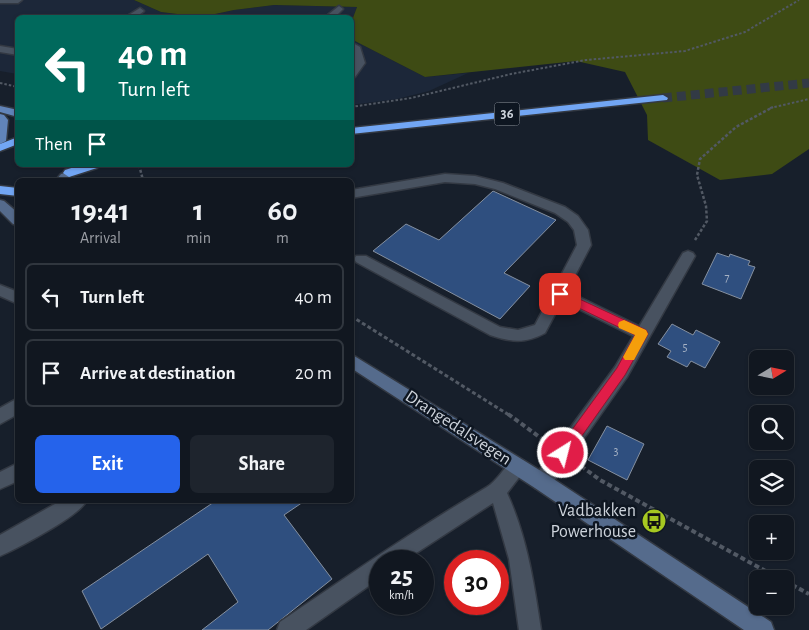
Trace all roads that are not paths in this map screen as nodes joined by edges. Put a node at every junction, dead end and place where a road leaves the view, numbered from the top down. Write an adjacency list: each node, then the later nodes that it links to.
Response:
1 (0, 0): 2 (street)
2 (18, 0)
3 (338, 9): 6 (street)
4 (140, 11): 5 (street)
5 (133, 15)
6 (331, 15)
7 (354, 46): 10 (street)
8 (0, 49): 9 (street)
9 (15, 52)
10 (354, 71)
11 (663, 98): 15 (highway, 36)
12 (0, 109): 13 (main road)
13 (15, 113)
14 (0, 118): 16 (main road)
15 (354, 130)
16 (0, 141)
17 (15, 141): 18 (highway)
18 (0, 148)
19 (88, 167): 20 (highway)
20 (66, 175)
21 (0, 190): 22 (highway)
22 (15, 192)
23 (354, 193): 29 (street)
24 (0, 204): 25 (street)
25 (15, 218)
26 (688, 256): 31 (street)
27 (361, 260): 29 (street)
28 (0, 290): 30 (street)
29 (560, 294): 31 (street)
30 (15, 298)
31 (642, 334): 38 (street)
32 (354, 362): 35 (street, Drangedalsvegen)
33 (15, 408): 34 (street)
34 (0, 417)
35 (518, 467): 38 (street, Drangedalsvegen); 39 (street)
36 (15, 473): 37 (street)
37 (0, 481)
38 (542, 482): 46 (street, Drangedalsvegen)
39 (497, 492): 42 (street); 45 (street)
40 (74, 503): 41 (street)
41 (0, 546)
42 (404, 550)
43 (369, 574): 44 (street)
44 (288, 630)
45 (530, 630)
46 (763, 630)

